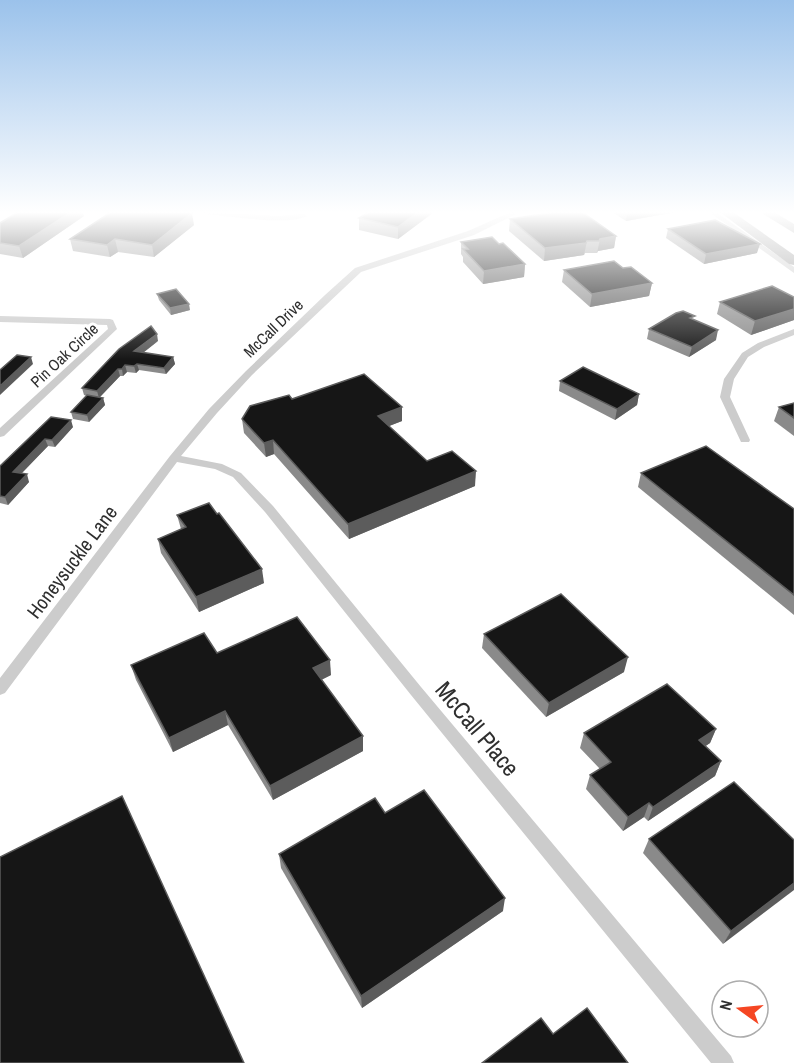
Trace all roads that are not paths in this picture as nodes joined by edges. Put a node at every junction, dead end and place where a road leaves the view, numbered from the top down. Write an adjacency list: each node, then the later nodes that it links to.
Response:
1 (380, 262): 8 (street, McCall Drive)
2 (781, 262): 3 (street)
3 (794, 271)
4 (0, 319): 6 (street, Pin Oak Circle)
5 (794, 332): 7 (street)
6 (0, 434)
7 (745, 440)
8 (174, 458): 9 (street, Honeysuckle Lane); 10 (street, McCall Place)
9 (0, 689)
10 (724, 1063)

